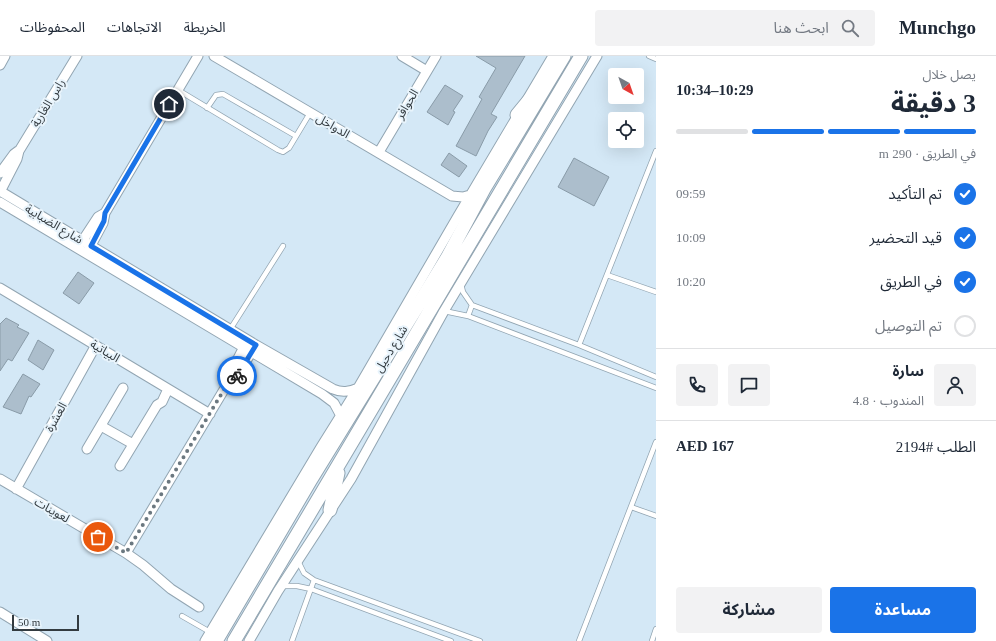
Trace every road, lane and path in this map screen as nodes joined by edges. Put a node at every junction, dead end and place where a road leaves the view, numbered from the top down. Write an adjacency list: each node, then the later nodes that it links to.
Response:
1 (5, 56): 12 (street)
2 (77, 56): 19 (street, راس الغارية)
3 (198, 56): 14 (street)
4 (214, 56): 16 (street, الدواخل)
5 (402, 56): 13 (street)
6 (436, 56): 13 (street, الحوافر)
7 (581, 56): 60 (main road, شارع دحيل)
8 (597, 56): 36 (street)
9 (649, 56): 11 (lane)
10 (559, 58): 17 (main road); 23 (main road, شارع دحيل)
11 (656, 59)
12 (0, 65)
13 (427, 71): 21 (street, الحوافر)
14 (178, 90): 15 (lane); 28 (street)
15 (207, 108): 18 (lane); 18 (lane)
16 (310, 113): 18 (lane); 21 (street, الدواخل)
17 (517, 115): 25 (street, شارع دحيل)
18 (296, 136)
19 (19, 150): 22 (street, راس الغارية); 24 (street, راس الغارية)
20 (656, 151): 35 (lane)
21 (379, 152): 26 (street, الدواخل)
22 (0, 173)
23 (484, 189): 25 (main road); 34 (main road, شارع دحيل)
24 (0, 191): 31 (street, شارع الضبابية)
25 (470, 195): 26 (street); 29 (street, شارع دحيل)
26 (452, 196): 29 (street)
27 (0, 202): 31 (street, شارع الضبابية)
28 (105, 213): 31 (street); 33 (street)
29 (458, 216): 30 (street, شارع دحيل)
30 (451, 228): 34 (main road); 51 (street, شارع دحيل)
31 (79, 244): 33 (street, شارع الضبابية)
32 (283, 246): 42 (lane)
33 (89, 250): 42 (street, شارع الضبابية); 47 (street, شارع الضبابية)
34 (446, 258): 62 (main road, شارع دحيل)
35 (607, 275): 38 (lane); 46 (lane)
36 (461, 283): 39 (lane); 40 (street)
37 (0, 288): 44 (street, البياتية)
38 (656, 292)
39 (472, 305): 41 (lane); 46 (lane)
40 (444, 311): 41 (lane); 66 (street)
41 (468, 316): 52 (lane)
42 (231, 328): 43 (street, شارع الضبابية)
43 (248, 339): 45 (street, شارع الضبابية); 47 (street)
44 (96, 345): 50 (street, البياتية); 64 (street, العشرة)
45 (256, 345): 47 (street); 51 (street, شارع الضبابية)
46 (579, 345): 48 (lane)
47 (247, 350): 53 (street); 54 (street, شارع الضبابية)
48 (656, 377)
49 (123, 388): 55 (street)
50 (166, 388): 53 (street, البياتية); 57 (street)
51 (358, 388): 54 (street, شارع دحيل)
52 (656, 388)
53 (210, 414): 68 (street)
54 (341, 416): 58 (street, شارع دحيل)
55 (101, 426): 57 (street); 59 (street)
56 (656, 442): 65 (lane)
57 (133, 444): 61 (street)
58 (321, 447): 62 (main road); 79 (street, شارع دحيل)
59 (87, 449)
60 (341, 462): 66 (main road); 82 (main road, شارع دحيل)
61 (120, 466)
62 (318, 468): 79 (main road, شارع دحيل)
63 (0, 480): 64 (street, لعوينات)
64 (16, 489): 68 (street, لعوينات)
65 (631, 507): 67 (lane); 87 (lane)
66 (330, 510): 69 (street)
67 (656, 516)
68 (126, 553): 75 (street, لعوينات)
69 (298, 561): 70 (lane); 71 (street)
70 (314, 580): 72 (lane); 73 (lane)
71 (282, 586): 73 (lane); 83 (street)
72 (331, 586): 74 (lane); 86 (lane)
73 (311, 589): 74 (lane); 84 (lane)
74 (327, 594): 85 (lane)
75 (199, 607)
76 (0, 612): 80 (street)
77 (182, 616): 79 (lane)
78 (656, 629): 88 (lane)
79 (213, 637): 81 (street, شارع دحيل)
80 (47, 641)
81 (205, 641)
82 (234, 641)
83 (249, 641)
84 (292, 641)
85 (451, 641)
86 (480, 641)
87 (578, 641)
88 (652, 641)

